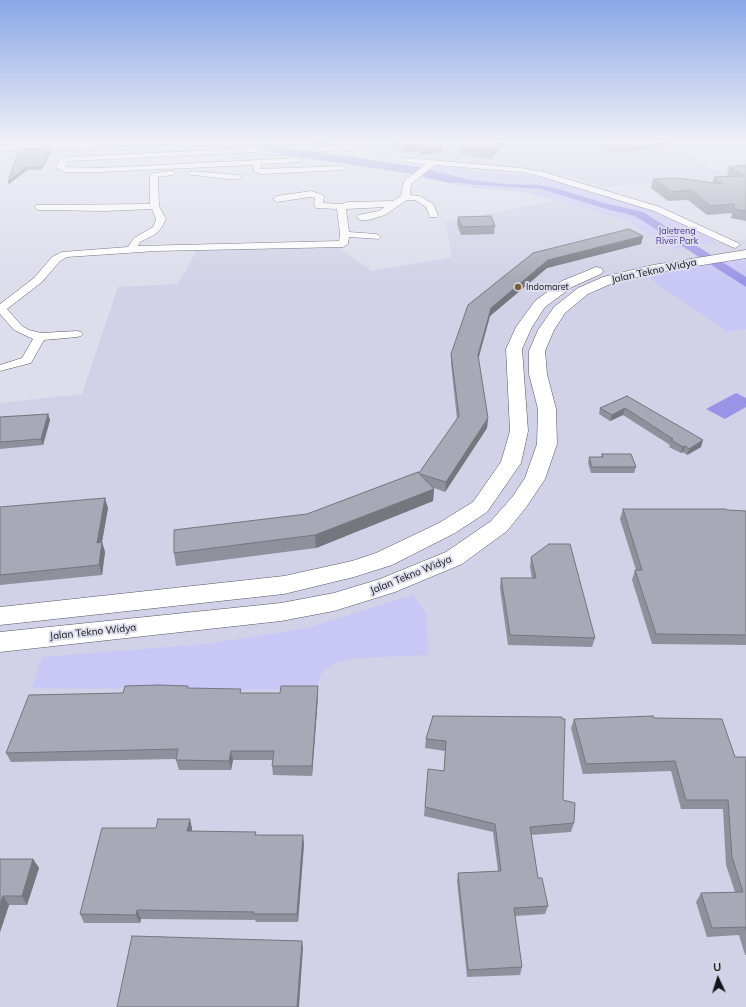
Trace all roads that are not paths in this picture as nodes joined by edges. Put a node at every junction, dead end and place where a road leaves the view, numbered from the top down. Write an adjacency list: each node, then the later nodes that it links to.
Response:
1 (154, 189): 7 (street)
2 (407, 189): 4 (street)
3 (591, 189): 15 (street)
4 (406, 197): 6 (street); 10 (street)
5 (277, 199): 9 (street)
6 (395, 204): 9 (street); 11 (street)
7 (155, 206): 8 (street); 14 (street)
8 (40, 207)
9 (342, 207): 12 (street)
10 (433, 215)
11 (361, 217)
12 (345, 234): 13 (street); 14 (street)
13 (376, 237)
14 (131, 249): 17 (street)
15 (737, 249): 16 (main road, Jalan Tekno Widya)
16 (684, 258): 21 (main road, Jalan Tekno Widya); 23 (main road, Jalan Tekno Widya)
17 (1, 308): 19 (street)
18 (77, 334): 19 (street)
19 (40, 337): 20 (street)
20 (2, 368)
21 (139, 602): 22 (main road, Jalan Tekno Widya); 23 (main road)
22 (0, 616)
23 (137, 628): 24 (main road, Jalan Tekno Widya)
24 (0, 642)

